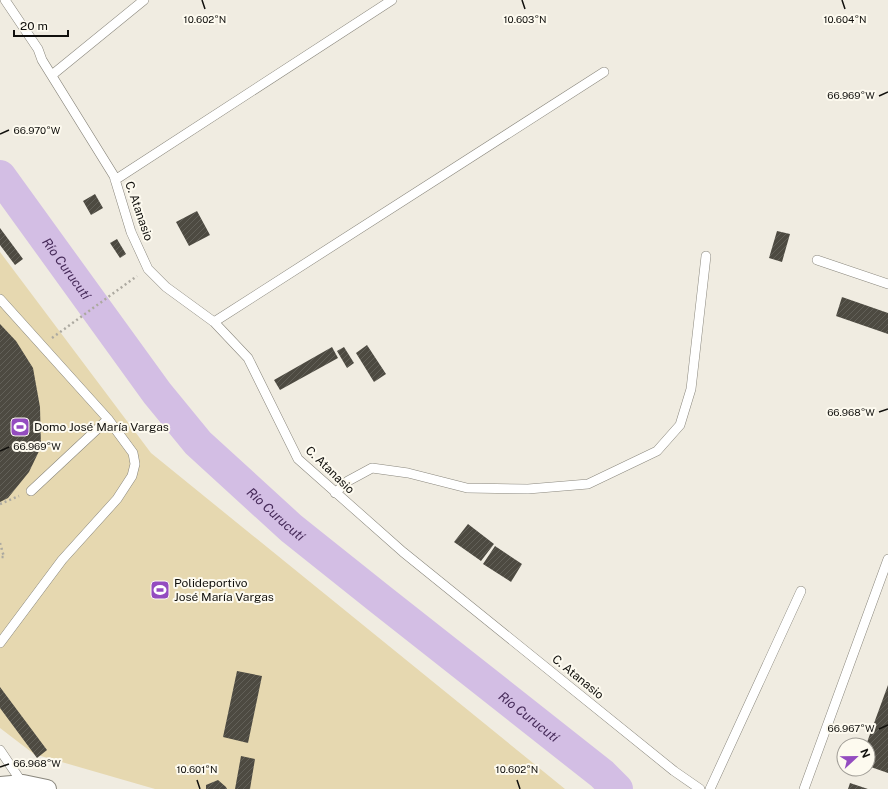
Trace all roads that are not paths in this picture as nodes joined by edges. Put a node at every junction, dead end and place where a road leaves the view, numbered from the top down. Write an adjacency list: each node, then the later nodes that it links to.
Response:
1 (5, 0): 5 (lane, C. Atanasio)
2 (144, 0): 5 (lane)
3 (392, 0): 6 (lane)
4 (604, 72): 11 (lane)
5 (52, 75): 6 (lane, C. Atanasio)
6 (116, 180): 11 (lane, C. Atanasio)
7 (706, 256): 14 (lane)
8 (817, 260): 9 (lane)
9 (888, 284)
10 (0, 299): 12 (lane)
11 (214, 322): 14 (lane, C. Atanasio)
12 (108, 419): 13 (lane); 17 (lane)
13 (31, 491)
14 (335, 493): 22 (lane, C. Atanasio)
15 (888, 559): 24 (lane)
16 (801, 591): 23 (lane)
17 (0, 643)
18 (0, 750): 19 (lane)
19 (23, 784): 20 (street); 21 (street)
20 (0, 786)
21 (47, 789)
22 (700, 789)
23 (710, 789)
24 (804, 789)

